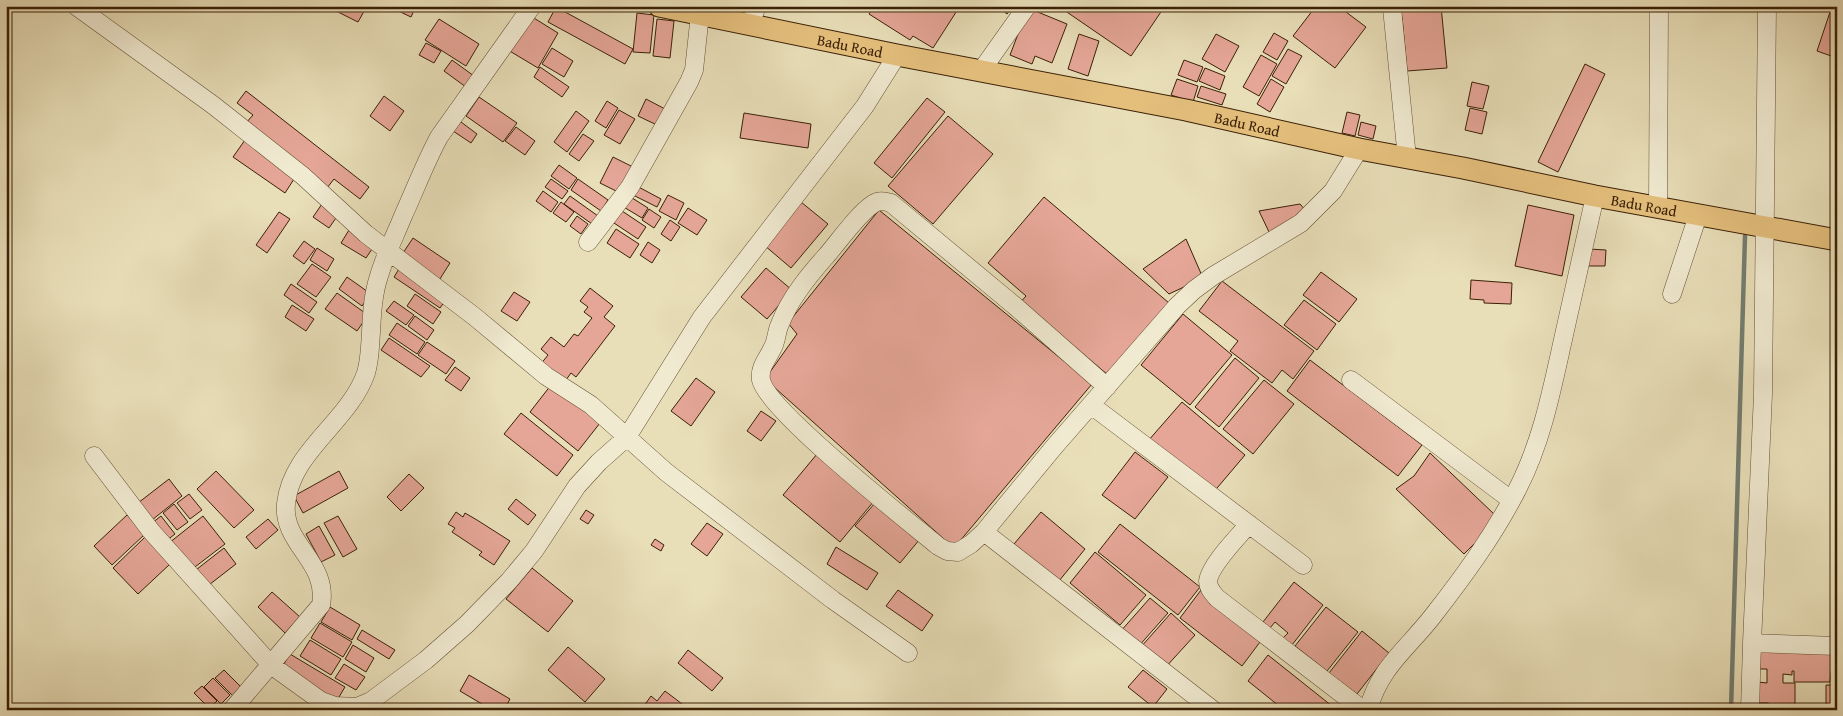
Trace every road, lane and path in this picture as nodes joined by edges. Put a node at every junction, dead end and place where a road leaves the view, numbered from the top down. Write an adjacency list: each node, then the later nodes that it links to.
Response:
1 (76, 6): 20 (street)
2 (532, 6): 20 (street)
3 (659, 6): 8 (main road, Badu Road)
4 (1026, 6): 11 (street)
5 (1659, 6): 15 (street)
6 (1767, 6): 17 (street)
7 (1392, 8): 13 (street)
8 (700, 14): 9 (main road, Badu Road); 19 (street)
9 (753, 15): 10 (main road, Badu Road)
10 (897, 55): 11 (main road, Badu Road); 25 (street)
11 (981, 71): 12 (main road, Badu Road)
12 (1359, 149): 13 (main road, Badu Road); 23 (street)
13 (1407, 158): 14 (main road, Badu Road)
14 (1595, 196): 15 (main road, Badu Road); 27 (street)
15 (1658, 207): 16 (main road, Badu Road)
16 (1698, 215): 17 (main road, Badu Road); 21 (street)
17 (1764, 228): 18 (main road, Badu Road); 31 (street)
18 (1837, 240)
19 (588, 242)
20 (388, 251): 25 (street); 34 (street)
21 (1672, 294)
22 (1351, 380): 27 (street)
23 (1108, 387): 24 (street); 29 (street)
24 (1092, 405): 28 (street); 29 (street)
25 (627, 437): 33 (street); 34 (street)
26 (94, 456): 34 (street)
27 (1511, 500): 38 (street)
28 (1249, 524): 30 (street); 37 (street)
29 (984, 532): 36 (street)
30 (1303, 565)
31 (1752, 643): 32 (street); 39 (street)
32 (1837, 646)
33 (908, 653)
34 (270, 665): 35 (street)
35 (232, 710)
36 (1213, 710)
37 (1363, 710)
38 (1368, 710)
39 (1750, 710)

